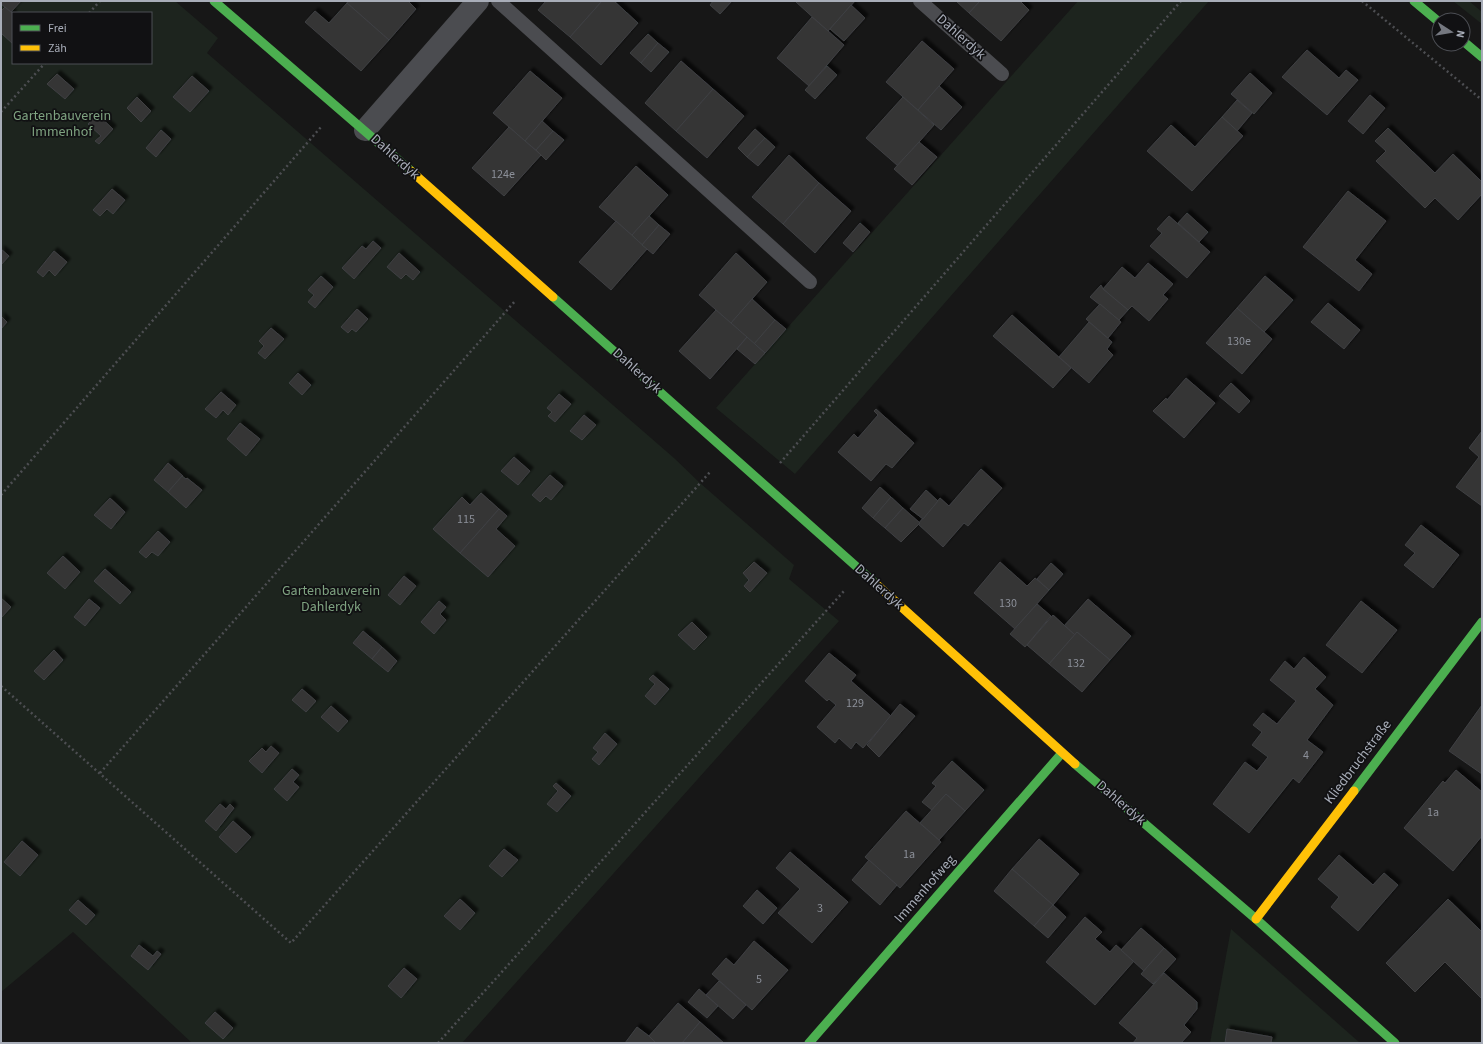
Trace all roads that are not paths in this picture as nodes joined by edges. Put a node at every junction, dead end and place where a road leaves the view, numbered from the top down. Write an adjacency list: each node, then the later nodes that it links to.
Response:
1 (214, 1): 10 (street, Dahlerdyk)
2 (478, 1): 10 (street, Dahlerdyk)
3 (498, 1): 11 (lane)
4 (920, 1): 9 (lane, Dahlerdyk)
5 (1414, 1): 6 (street)
6 (1431, 15)
7 (1471, 48): 8 (street)
8 (1482, 57)
9 (1002, 74)
10 (365, 130): 13 (street, Dahlerdyk)
11 (810, 282)
12 (1482, 622): 14 (street, Kliedbruchstraße)
13 (1062, 753): 14 (street, Dahlerdyk); 15 (street, Immenhofweg)
14 (1256, 919): 16 (street, Dahlerdyk)
15 (809, 1043)
16 (1395, 1043)

